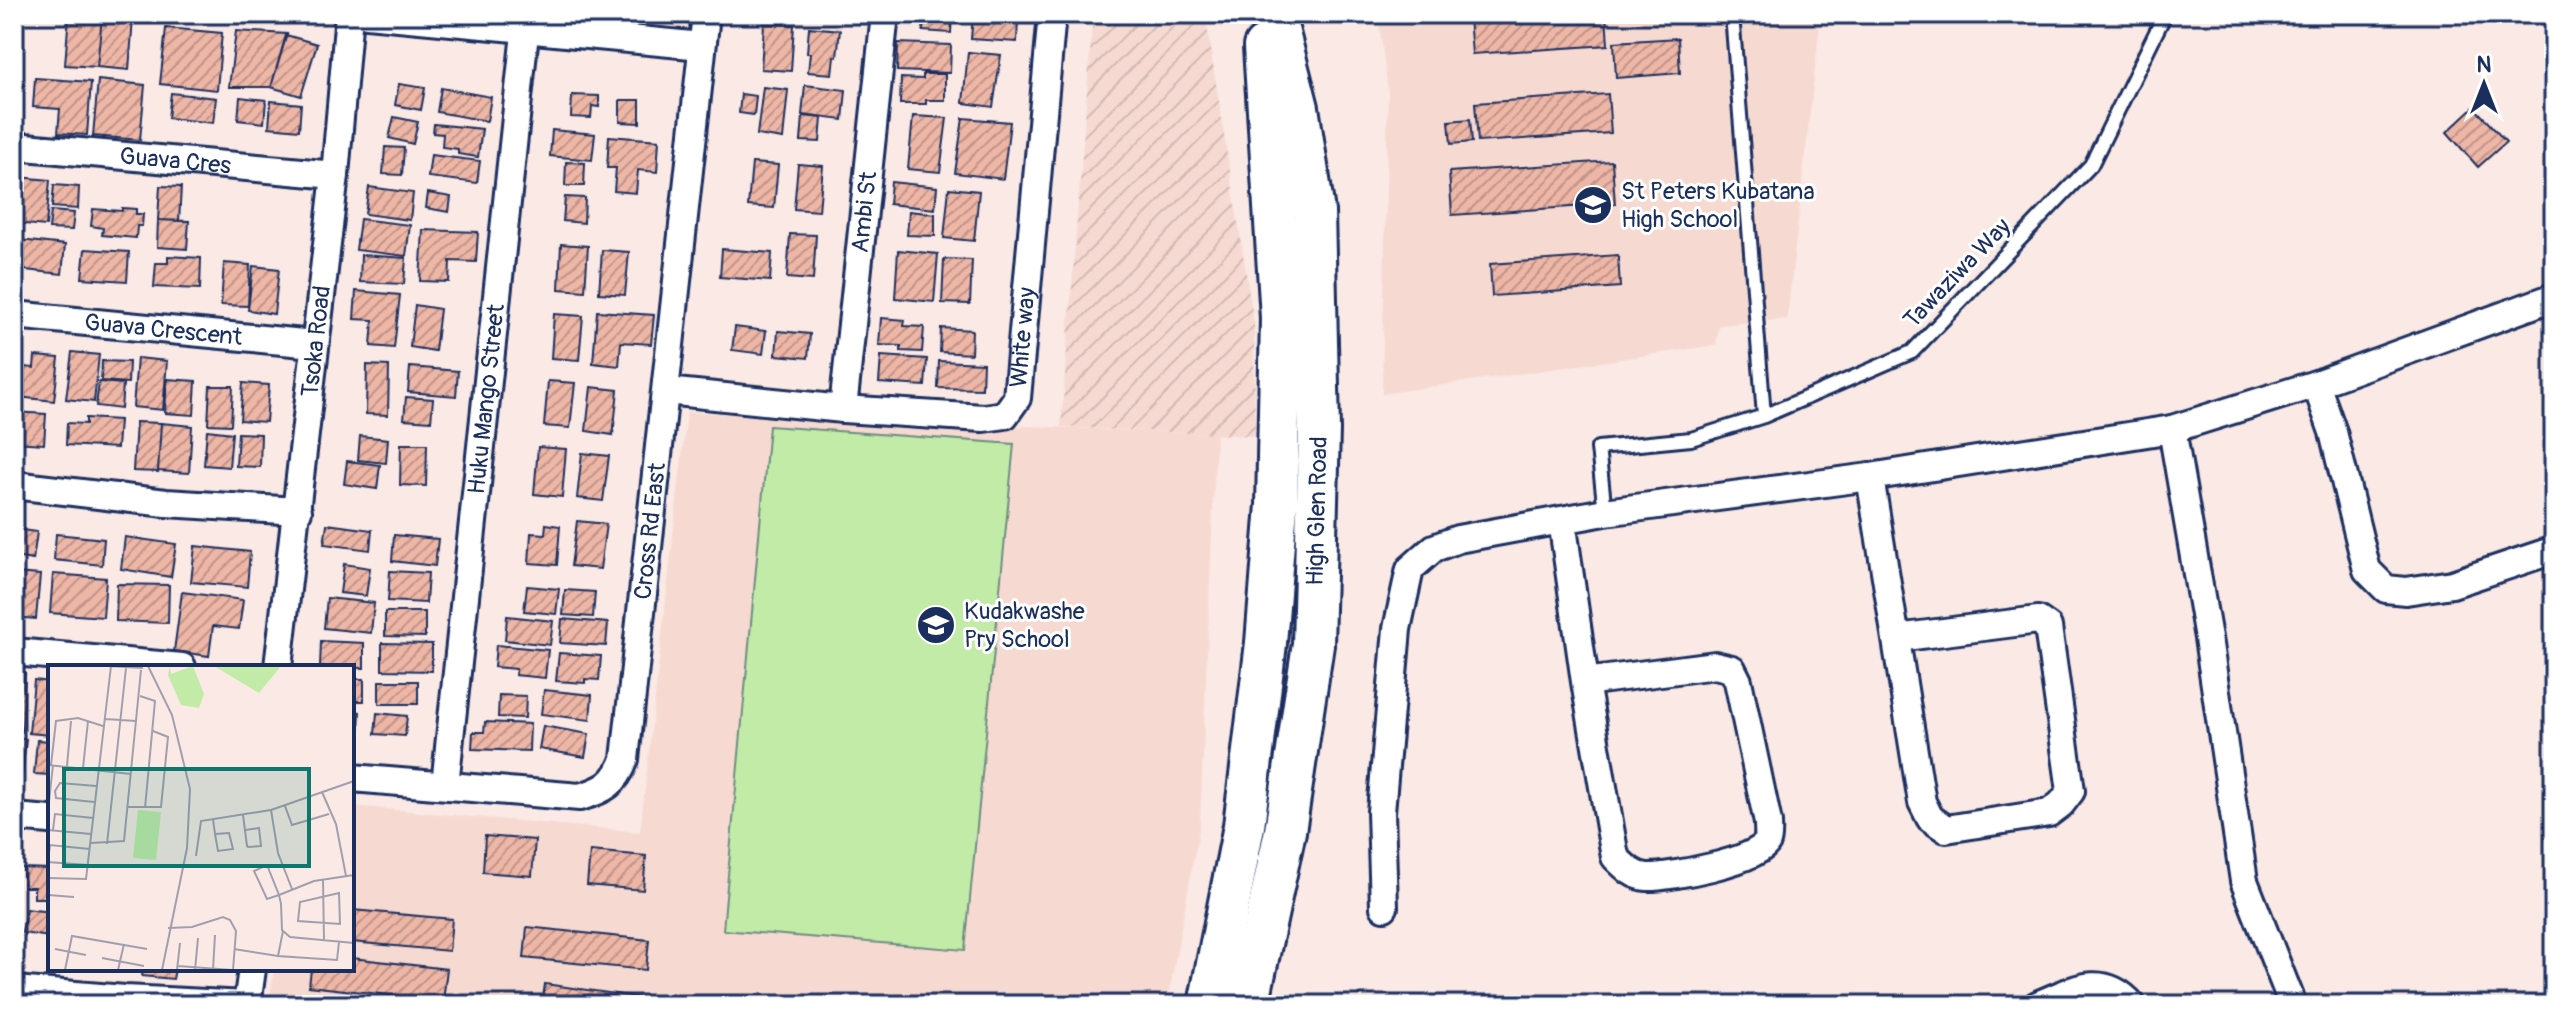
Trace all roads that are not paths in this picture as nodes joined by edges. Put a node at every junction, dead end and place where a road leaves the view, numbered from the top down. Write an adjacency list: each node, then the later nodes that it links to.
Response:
1 (349, 14): 13 (street, Tsoka Road)
2 (367, 14): 10 (street)
3 (706, 14): 11 (street, Cross Rd East)
4 (885, 14): 19 (street, Ambi St)
5 (1052, 14): 19 (street, White way)
6 (1262, 14): 41 (main road, High Glen Road)
7 (1274, 14): 42 (main road, High Glen Road)
8 (1732, 14): 20 (lane)
9 (2165, 14): 20 (lane, Tawaziwa Way)
10 (526, 21): 11 (street); 34 (street, Huku Mango Street)
11 (702, 46): 18 (street, Cross Rd East)
12 (14, 146): 13 (street, Guava Cres)
13 (335, 175): 16 (street, Tsoka Road)
14 (2554, 297): 17 (street)
15 (14, 315): 16 (street, Guava Crescent)
16 (314, 344): 24 (street, Tsoka Road)
17 (2316, 384): 21 (street); 27 (street)
18 (666, 391): 19 (street, White way); 34 (street, Cross Rd East)
19 (843, 409)
20 (1764, 416): 25 (lane, Tawaziwa Way)
21 (2172, 429): 22 (street); 45 (street)
22 (1870, 477): 25 (street); 28 (street)
23 (14, 485): 24 (street)
24 (298, 511): 31 (street, Tsoka Road)
25 (1605, 512): 26 (street)
26 (1562, 520): 32 (street); 37 (street)
27 (2554, 550)
28 (1897, 638): 28 (street)
29 (14, 652): 30 (street)
30 (160, 665)
31 (278, 665)
32 (1585, 682): 32 (street)
33 (354, 778): 34 (street, Cross Rd East)
34 (445, 785)
35 (14, 817): 36 (street)
36 (48, 820)
37 (1384, 907)
38 (252, 971): 40 (street)
39 (14, 990): 40 (street)
40 (247, 1005)
41 (1209, 1005)
42 (1248, 1005)
43 (2037, 1005): 44 (street)
44 (2132, 1005)
45 (2293, 1005)

